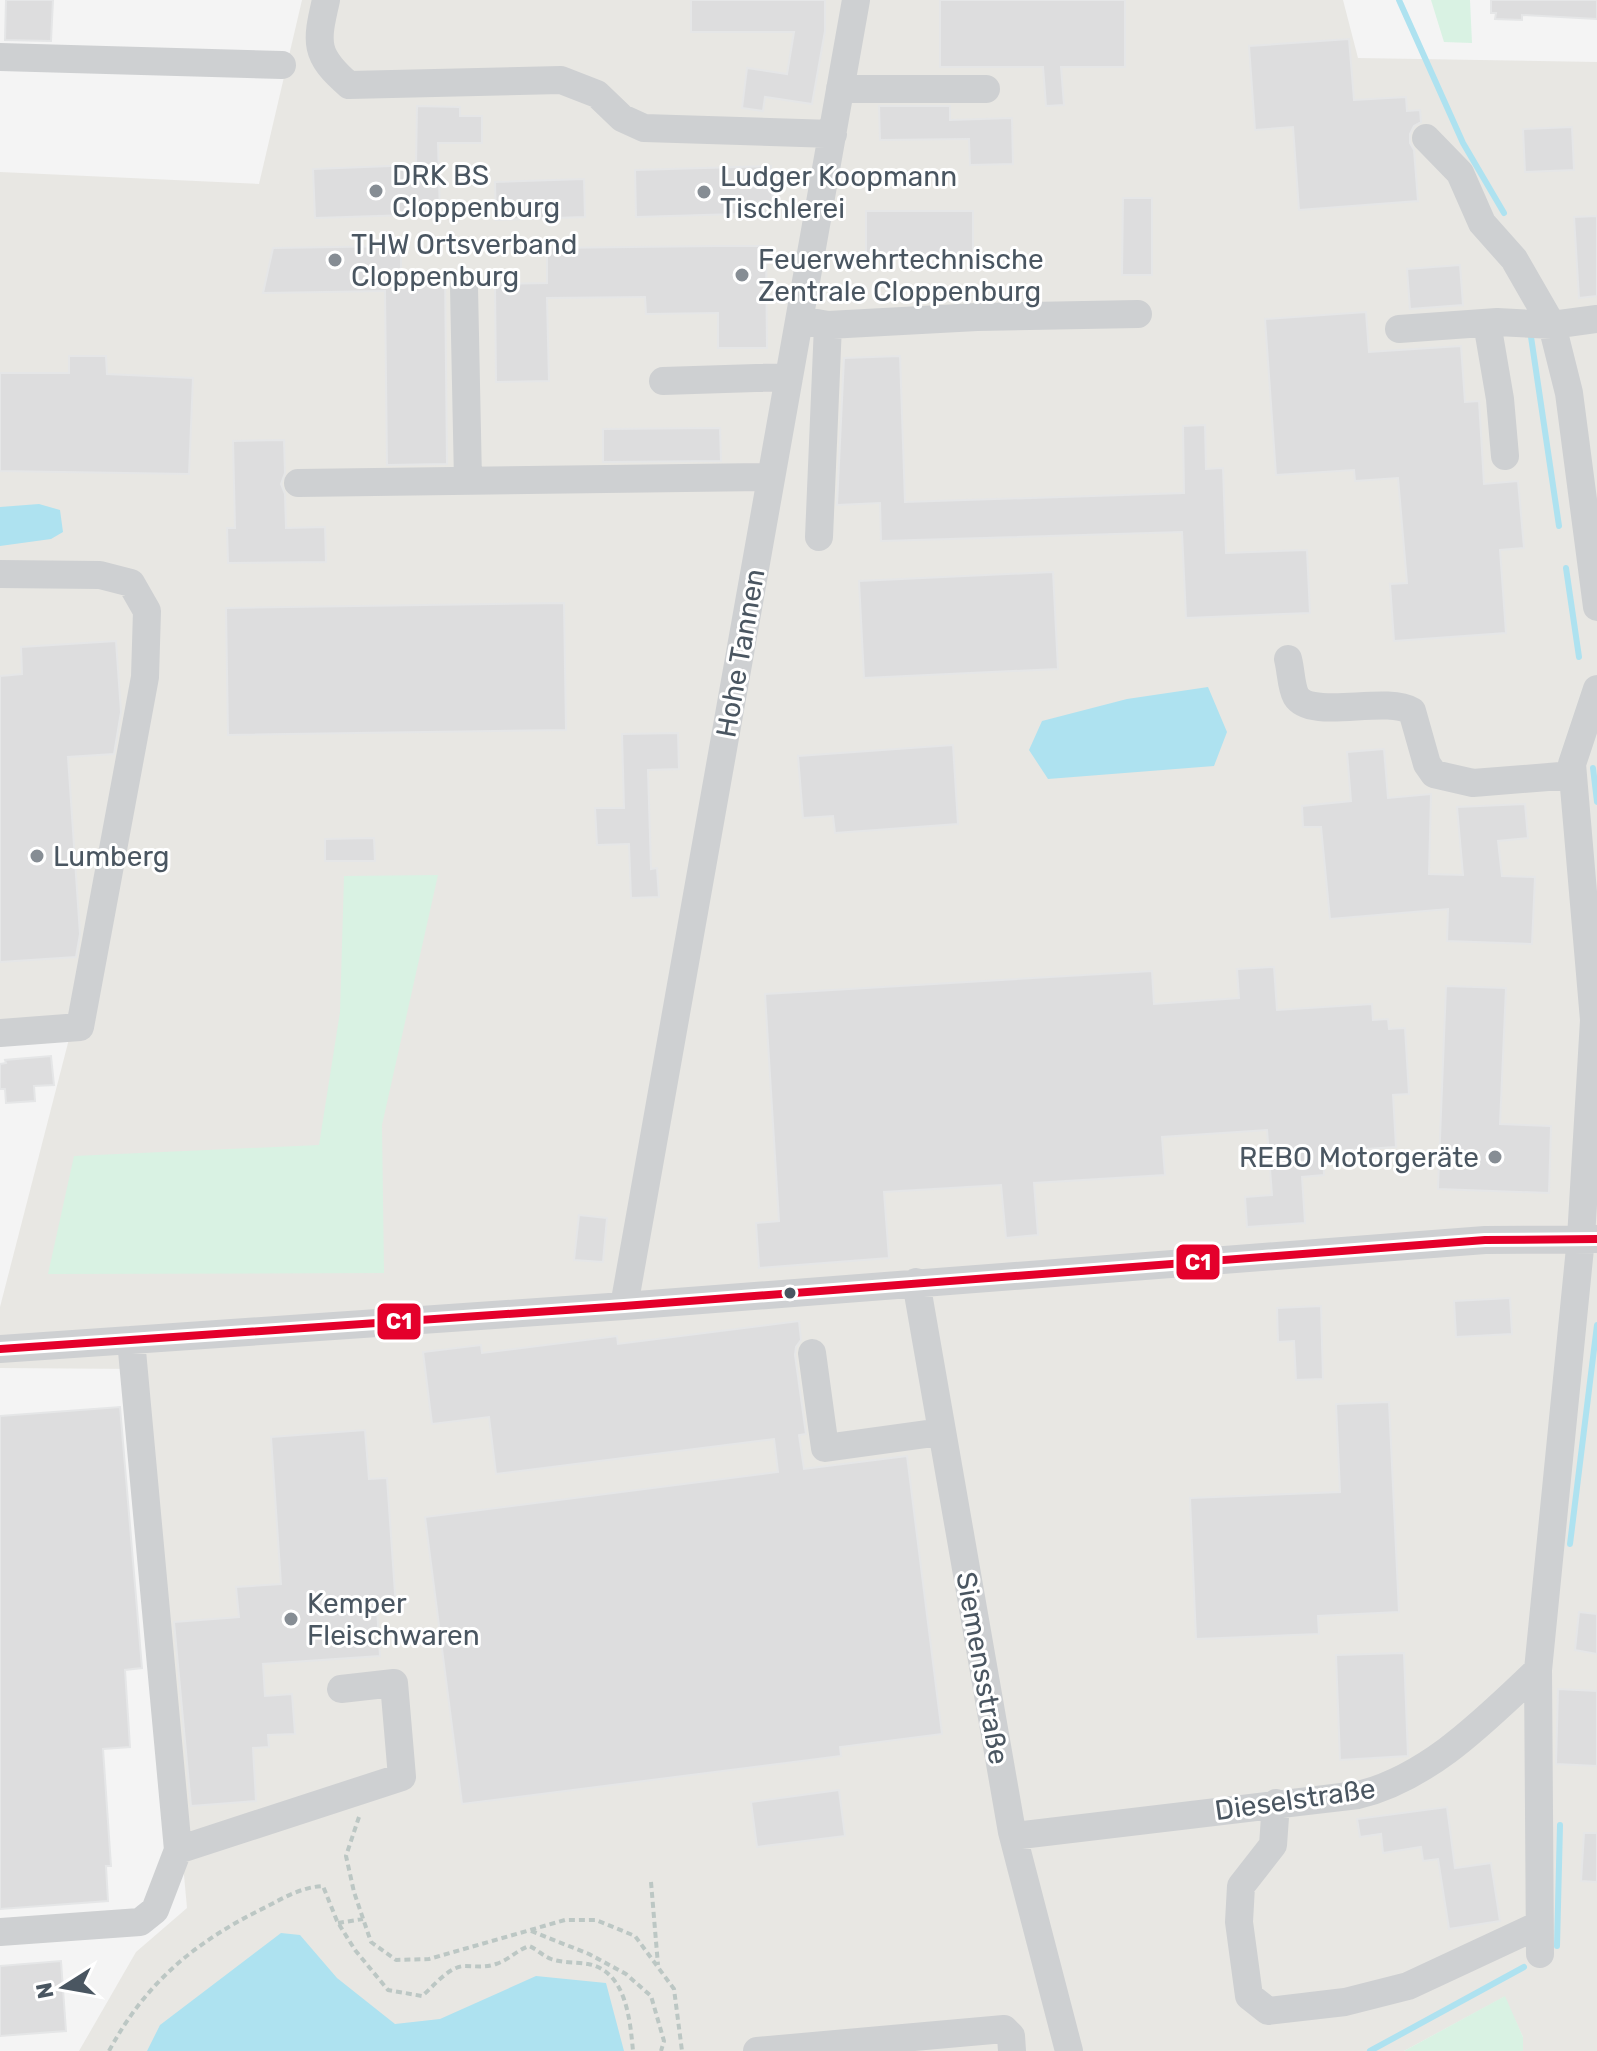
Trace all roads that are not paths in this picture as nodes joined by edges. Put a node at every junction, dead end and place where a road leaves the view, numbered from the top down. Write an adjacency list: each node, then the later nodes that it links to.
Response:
1 (326, 0): 7 (street)
2 (856, 0): 5 (street, Hohe Tannen)
3 (0, 57): 4 (street)
4 (282, 65)
5 (840, 89): 6 (street); 7 (street, Hohe Tannen)
6 (986, 89)
7 (833, 134): 12 (street, Hohe Tannen)
8 (1426, 138): 15 (street)
9 (464, 287): 22 (street)
10 (1138, 314): 14 (street)
11 (1597, 319): 15 (street)
12 (800, 320): 14 (street); 17 (street, Hohe Tannen)
13 (1487, 323): 15 (street); 16 (street); 19 (street)
14 (828, 325): 24 (street)
15 (1552, 325): 21 (street)
16 (1399, 329)
17 (789, 377): 18 (street); 20 (street, Hohe Tannen)
18 (663, 381)
19 (1505, 456)
20 (771, 477): 22 (street); 33 (street, Hohe Tannen)
21 (1589, 480): 26 (street)
22 (468, 481): 23 (street)
23 (298, 483)
24 (819, 537)
25 (0, 574): 30 (street)
26 (1597, 607)
27 (1288, 659): 29 (street)
28 (1597, 689): 29 (street)
29 (1573, 775): 31 (street)
30 (0, 1033)
31 (1589, 1238): 32 (street); 38 (street)
32 (916, 1282): 33 (street); 37 (street, Siemensstraße)
33 (624, 1306): 34 (street)
34 (131, 1340): 35 (street); 42 (street)
35 (0, 1349)
36 (812, 1353): 37 (street)
37 (941, 1432): 41 (street, Siemensstraße)
38 (1538, 1670): 40 (street, Dieselstraße); 43 (street)
39 (341, 1689): 42 (street)
40 (1276, 1803): 41 (street, Dieselstraße); 43 (street)
41 (1014, 1836): 48 (street, Siemensstraße)
42 (178, 1850): 44 (street)
43 (1539, 1925): 45 (street)
44 (0, 1932)
45 (1540, 1954)
46 (757, 2051): 47 (street)
47 (1012, 2051)
48 (1069, 2051)

